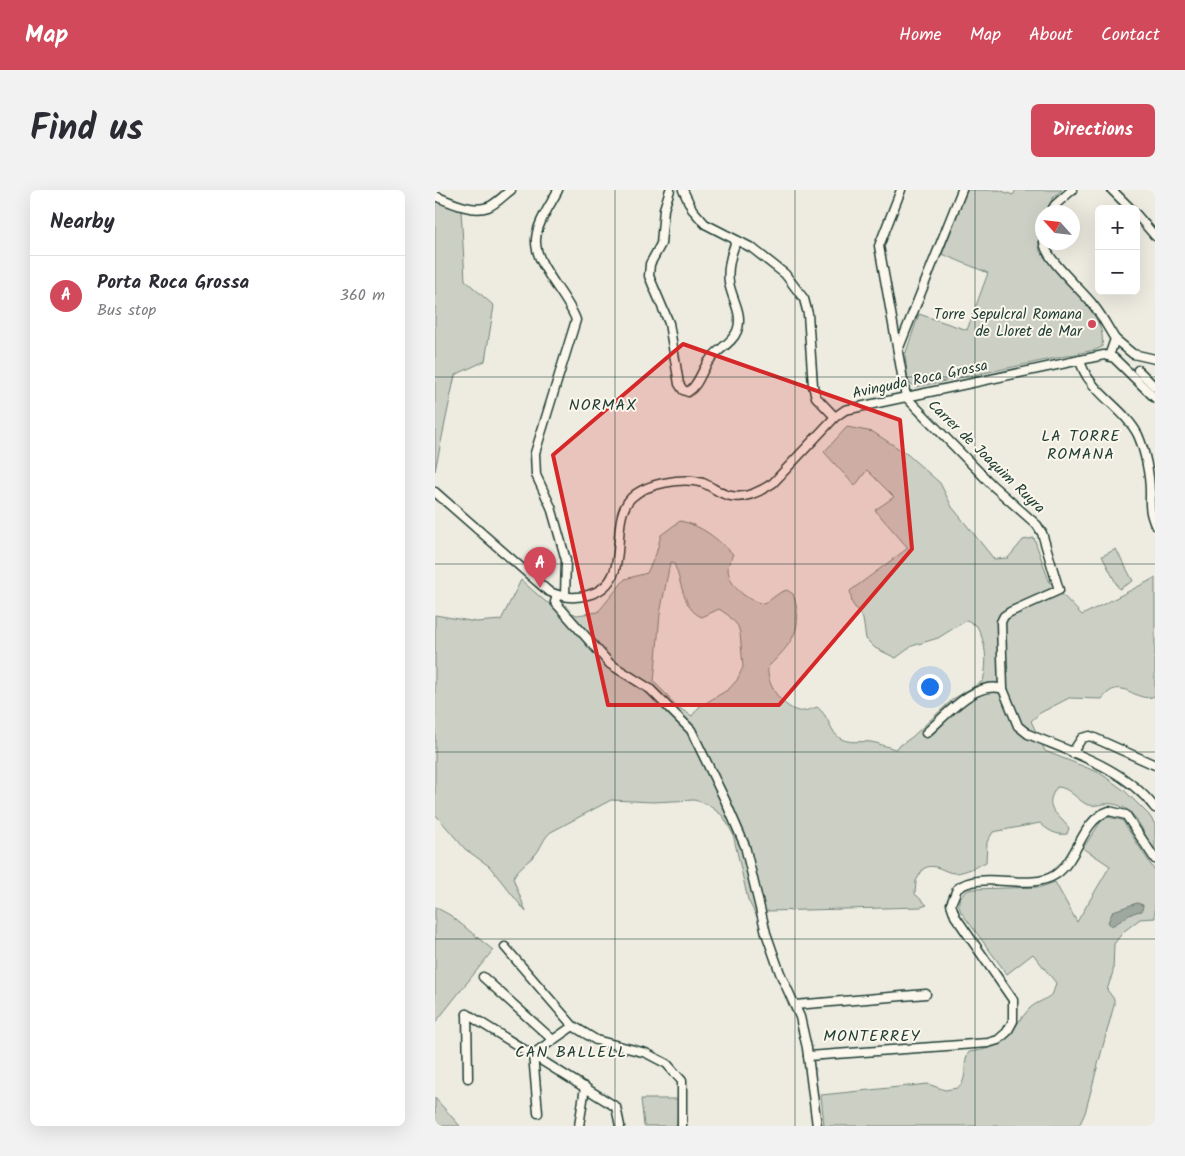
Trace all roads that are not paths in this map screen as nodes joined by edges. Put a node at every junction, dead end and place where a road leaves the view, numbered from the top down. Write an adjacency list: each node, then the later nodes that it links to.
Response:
1 (511, 190): 9 (street)
2 (558, 190): 29 (street)
3 (671, 190): 14 (street)
4 (683, 190): 14 (street)
5 (901, 190): 17 (street)
6 (962, 190): 17 (street)
7 (1072, 190): 10 (street)
8 (1112, 190): 11 (street)
9 (435, 196)
10 (1055, 205)
11 (1127, 205)
12 (1140, 219): 13 (street)
13 (1155, 236)
14 (736, 241): 25 (street)
15 (1046, 250): 16 (street)
16 (1115, 338): 18 (street); 19 (street)
17 (898, 350): 23 (street)
18 (1109, 356): 20 (street, Avinguda Roca Grossa); 21 (street)
19 (1151, 359): 21 (street)
20 (1080, 360): 23 (street, Avinguda Roca Grossa); 27 (street)
21 (1135, 372): 22 (street); 24 (street)
22 (1155, 387)
23 (906, 396): 25 (street, Avinguda Roca Grossa); 30 (street, Carrer de Joaquim Ruyra)
24 (1155, 398)
25 (835, 417): 29 (street, Avinguda Roca Grossa)
26 (435, 492): 28 (street, Avinguda Roca Grossa)
27 (1155, 525)
28 (557, 595): 29 (street, Avinguda Roca Grossa); 39 (street)
29 (565, 596)
30 (1003, 689): 31 (street); 32 (street, Carrer de Joaquim Ruyra)
31 (926, 734)
32 (1073, 753): 33 (street); 34 (street, Carrer de Joaquim Ruyra)
33 (1155, 765)
34 (1155, 808)
35 (1155, 859): 43 (street)
36 (505, 947): 40 (street)
37 (483, 977): 41 (street)
38 (926, 994): 39 (street)
39 (795, 1005): 43 (street)
40 (573, 1026): 41 (street); 49 (street)
41 (553, 1040): 42 (street)
42 (533, 1054): 44 (street); 45 (street); 46 (street)
43 (809, 1056): 50 (street)
44 (468, 1078)
45 (585, 1087): 47 (street); 48 (street)
46 (538, 1114)
47 (579, 1126)
48 (620, 1126)
49 (682, 1126)
50 (817, 1126)

